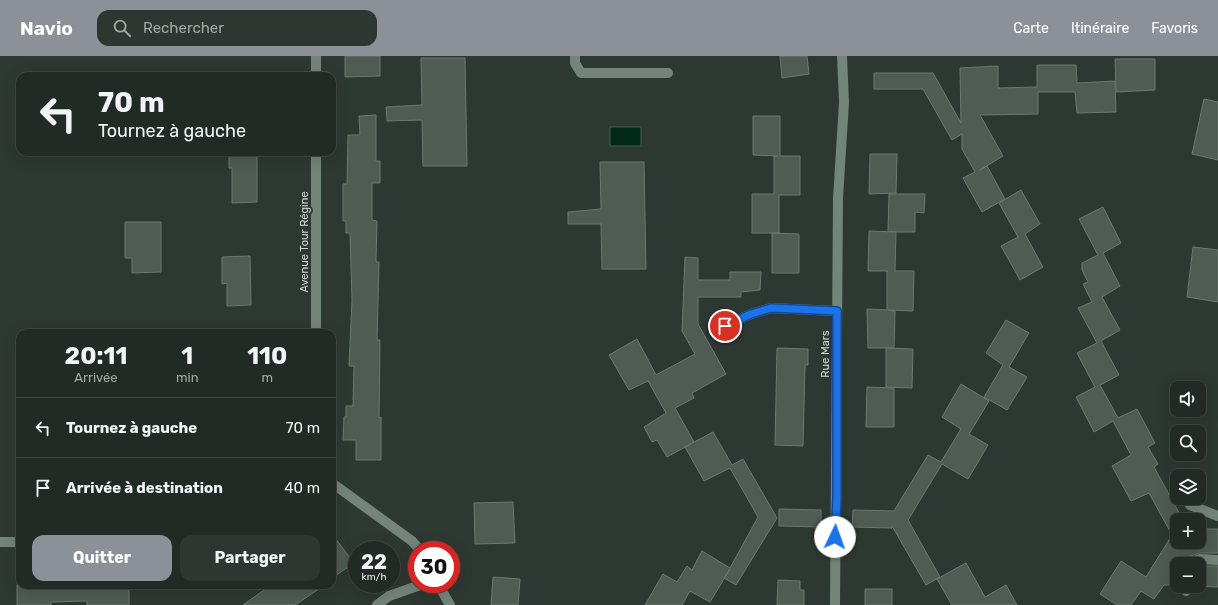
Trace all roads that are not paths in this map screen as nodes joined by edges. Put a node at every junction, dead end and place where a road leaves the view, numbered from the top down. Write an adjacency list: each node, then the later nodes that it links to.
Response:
1 (316, 56): 4 (street)
2 (574, 56): 5 (street)
3 (842, 56): 7 (street, Rue Mars)
4 (316, 72)
5 (668, 72)
6 (316, 156): 9 (street, Avenue Tour Régine)
7 (837, 311): 8 (street); 22 (street, Rue Mars)
8 (725, 326)
9 (316, 329)
10 (336, 486): 13 (street)
11 (1190, 505): 12 (street)
12 (1218, 516)
13 (412, 541)
14 (0, 542): 15 (street)
15 (16, 542)
16 (1206, 559): 17 (street)
17 (1218, 560)
18 (408, 589): 20 (street)
19 (443, 593): 21 (street)
20 (377, 605)
21 (450, 605)
22 (835, 605)

